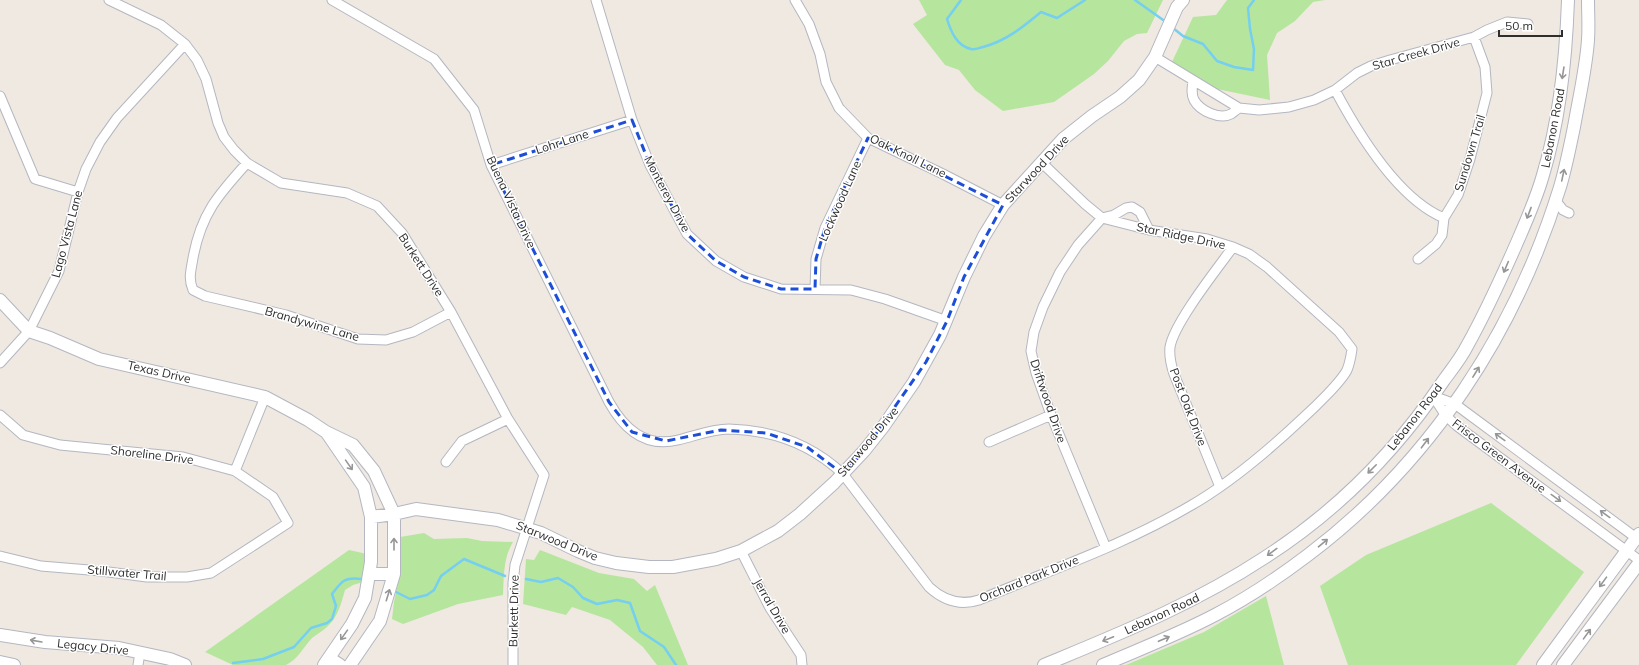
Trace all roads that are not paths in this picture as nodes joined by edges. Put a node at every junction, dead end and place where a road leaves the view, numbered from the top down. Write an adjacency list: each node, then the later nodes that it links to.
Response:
1 (109, 0): 12 (street, Burkett Drive)
2 (332, 0): 22 (street, Buena Vista Drive)
3 (596, 0): 18 (street, Monterey Drive)
4 (795, 0): 19 (street, Oak Knoll Lane)
5 (1568, 0): 9 (street, Lebanon Road)
6 (1588, 0): 11 (street, Lebanon Road)
7 (1180, 4): 13 (street, Starwood Drive)
8 (1528, 24): 10 (street, Star Creek Drive)
9 (1567, 34): 11 (street); 30 (street, Lebanon Road, one-way to 30)
10 (1474, 37): 15 (street, Star Creek Drive); 28 (street, Sundown Trail)
11 (1588, 38): 24 (street, Lebanon Road, one-way to 11)
12 (185, 44): 21 (street, Burkett Drive); 23 (street, Lago Vista Lane)
13 (1155, 57): 14 (street, Star Creek Drive); 20 (street, Starwood Drive)
14 (1193, 81): 17 (street, Star Creek Drive); 17 (street, Star Creek Drive)
15 (1335, 90): 17 (street, Star Creek Drive); 28 (street)
16 (0, 96): 23 (street)
17 (1239, 108)
18 (632, 120): 22 (street, Lohr Lane); 34 (street, Monterey Drive)
19 (868, 138): 25 (street, Oak Knoll Lane); 34 (street, Lockwood Lane)
20 (1041, 162): 25 (street, Starwood Drive); 27 (street, Star Ridge Drive)
21 (247, 163): 36 (street, Burkett Drive); 36 (street, Brandywine Lane)
22 (491, 165): 49 (street, Buena Vista Drive)
23 (78, 192): 38 (street, Lago Vista Lane)
24 (1556, 201): 26 (street); 31 (street, Lebanon Road)
25 (1003, 205): 37 (street, Starwood Drive)
26 (1569, 213)
27 (1102, 218): 29 (street, Star Ridge Drive); 29 (street); 45 (street, Driftwood Drive)
28 (1444, 218): 33 (street, Sundown Trail)
29 (1149, 230): 32 (street, Star Ridge Drive)
30 (1522, 231): 31 (street); 41 (street, Lebanon Road, one-way to 41)
31 (1542, 239): 43 (street, Lebanon Road, one-way to 31)
32 (1233, 247): 39 (street, Star Ridge Drive); 54 (street, Post Oak Drive)
33 (1418, 259)
34 (815, 289): 37 (street, Monterey Drive)
35 (0, 300): 38 (street, Texas Drive)
36 (451, 312): 47 (street, Burkett Drive)
37 (947, 321): 53 (street, Starwood Drive)
38 (29, 331): 40 (street, Lago Vista Lane); 42 (street, Texas Drive)
39 (1352, 349): 54 (street, Orchard Park Drive)
40 (0, 363)
41 (1433, 396): 43 (street, Frisco Green Avenue); 46 (street, Frisco Green Avenue); 80 (street, Lebanon Road, one-way to 80)
42 (265, 397): 48 (street, Texas Drive); 52 (street)
43 (1455, 404): 46 (street, Lebanon Road); 59 (street, Frisco Green Avenue, one-way to 43)
44 (0, 415): 52 (street, Shoreline Drive)
45 (1051, 415): 50 (street); 60 (street, Driftwood Drive)
46 (1446, 416): 62 (street, Frisco Green Avenue, one-way to 62); 81 (street, Lebanon Road, one-way to 46)
47 (508, 419): 51 (street); 58 (street, Burkett Drive)
48 (326, 432): 55 (street, Texas Drive); 56 (street, Texas Drive, one-way to 56)
49 (652, 440): 53 (street, Orchard Park Drive)
50 (989, 442)
51 (446, 462)
52 (235, 471): 57 (street, Shoreline Drive)
53 (843, 474): 60 (street, Orchard Park Drive); 61 (street, Starwood Drive)
54 (1220, 487): 60 (street, Orchard Park Drive)
55 (394, 514): 56 (street, Starwood Drive); 58 (street, Starwood Drive); 66 (street, Texas Drive, one-way to 55)
56 (371, 517): 65 (street, Texas Drive)
57 (288, 523): 63 (street, Stillwater Trail)
58 (527, 528): 61 (street, Starwood Drive); 79 (street, Burkett Drive)
59 (1638, 537): 62 (street)
60 (1106, 548)
61 (741, 551): 73 (street, Jerral Drive)
62 (1626, 551): 64 (street, Frisco Green Avenue); 82 (street, one-way to 82)
63 (0, 556)
64 (1639, 561): 83 (street, one-way to 64)
65 (369, 574): 66 (street); 67 (street, Texas Drive)
66 (394, 574): 68 (street, Texas Drive, one-way to 66)
67 (362, 604): 68 (street); 71 (street, Texas Drive, one-way to 71)
68 (382, 615): 78 (street, Texas Drive)
69 (0, 635): 70 (street, Legacy Drive, one-way to 69)
70 (140, 652): 75 (street); 76 (street, Legacy Drive)
71 (326, 661): 77 (street)
72 (0, 662): 74 (street)
73 (802, 663)
74 (14, 665)
75 (138, 665)
76 (185, 665)
77 (340, 665)
78 (350, 665)
79 (513, 665)
80 (1044, 665)
81 (1102, 665)
82 (1543, 665)
83 (1563, 665)

